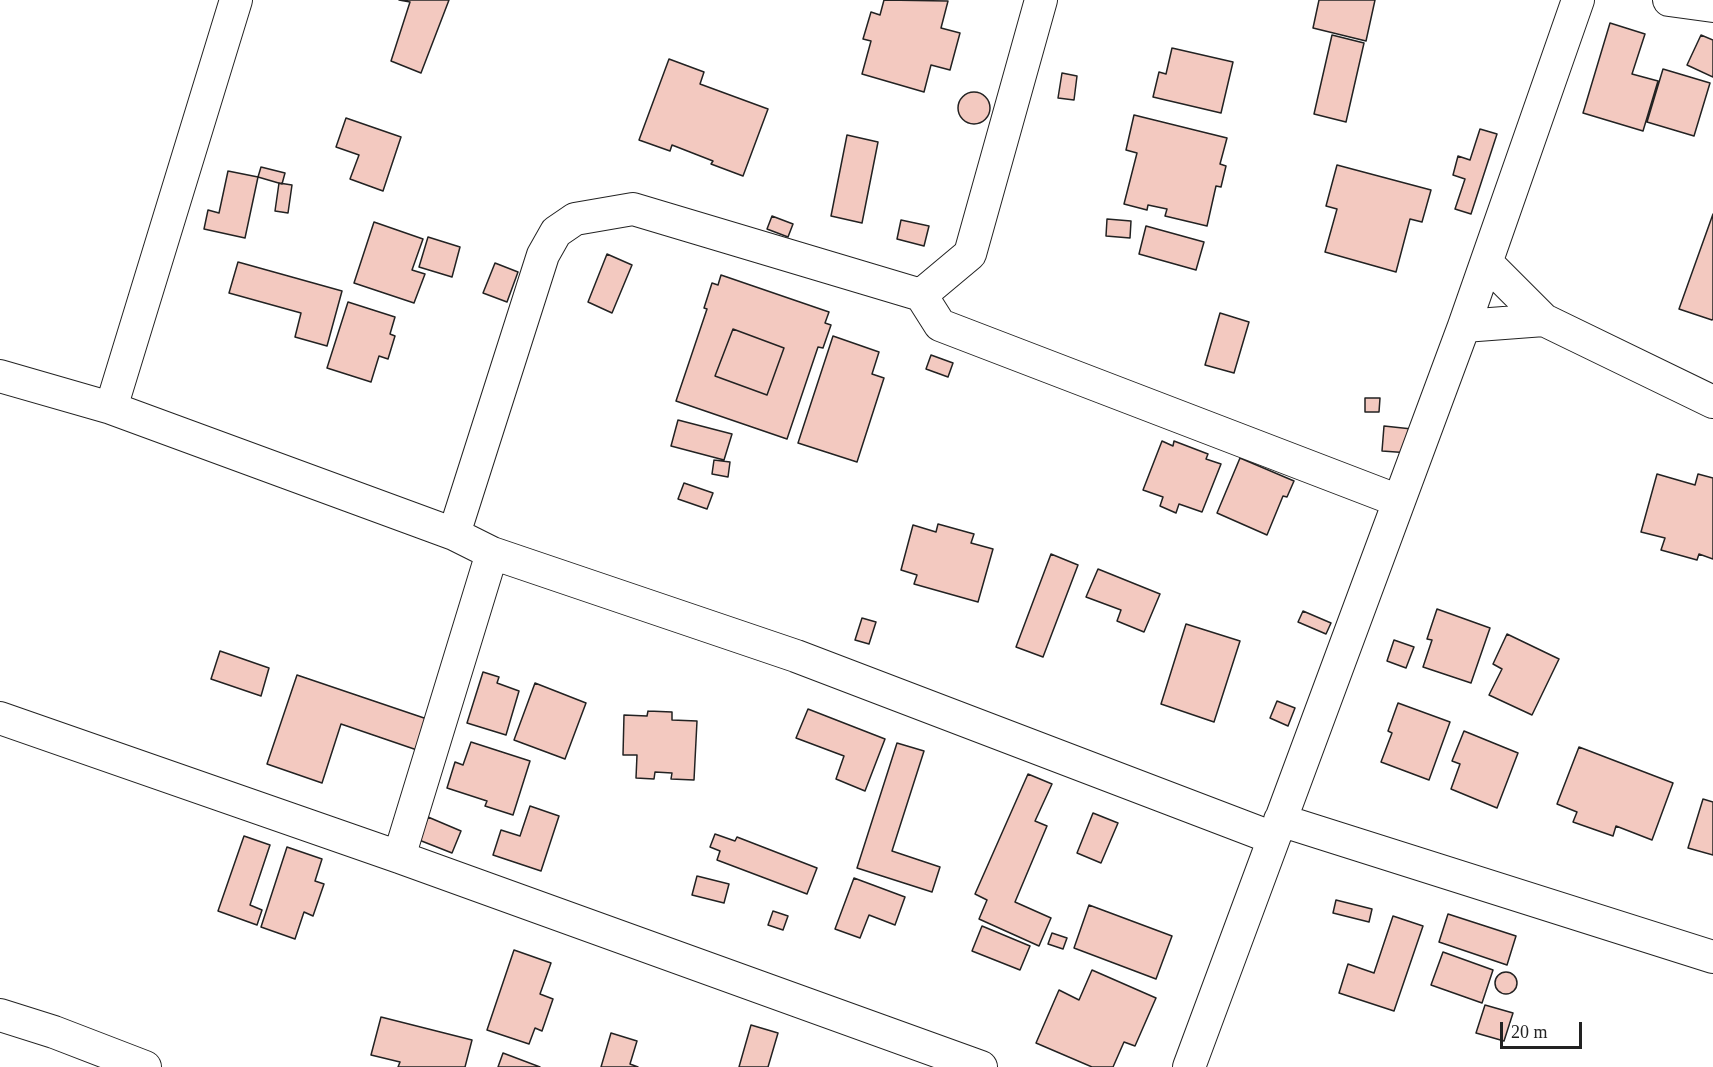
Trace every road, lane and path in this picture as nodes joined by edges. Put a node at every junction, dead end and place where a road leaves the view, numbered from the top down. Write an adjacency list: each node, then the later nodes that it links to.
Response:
1 (236, 0): 12 (street)
2 (1041, 0): 7 (street)
3 (1578, 0): 6 (street)
4 (1669, 0): 5 (street)
5 (1713, 6)
6 (1487, 263): 8 (street); 9 (street)
7 (921, 295): 13 (street); 14 (street)
8 (1544, 321): 9 (street); 11 (street)
9 (1464, 326): 13 (street)
10 (0, 376): 12 (street)
11 (1713, 402)
12 (111, 408): 14 (street)
13 (1399, 501): 17 (street)
14 (454, 534): 15 (street)
15 (492, 553): 17 (street); 18 (street)
16 (0, 718): 18 (street)
17 (1276, 829): 19 (street); 23 (street)
18 (399, 857): 22 (street)
19 (1713, 957)
20 (0, 1015): 21 (street)
21 (146, 1067)
22 (981, 1067)
23 (1190, 1067)

